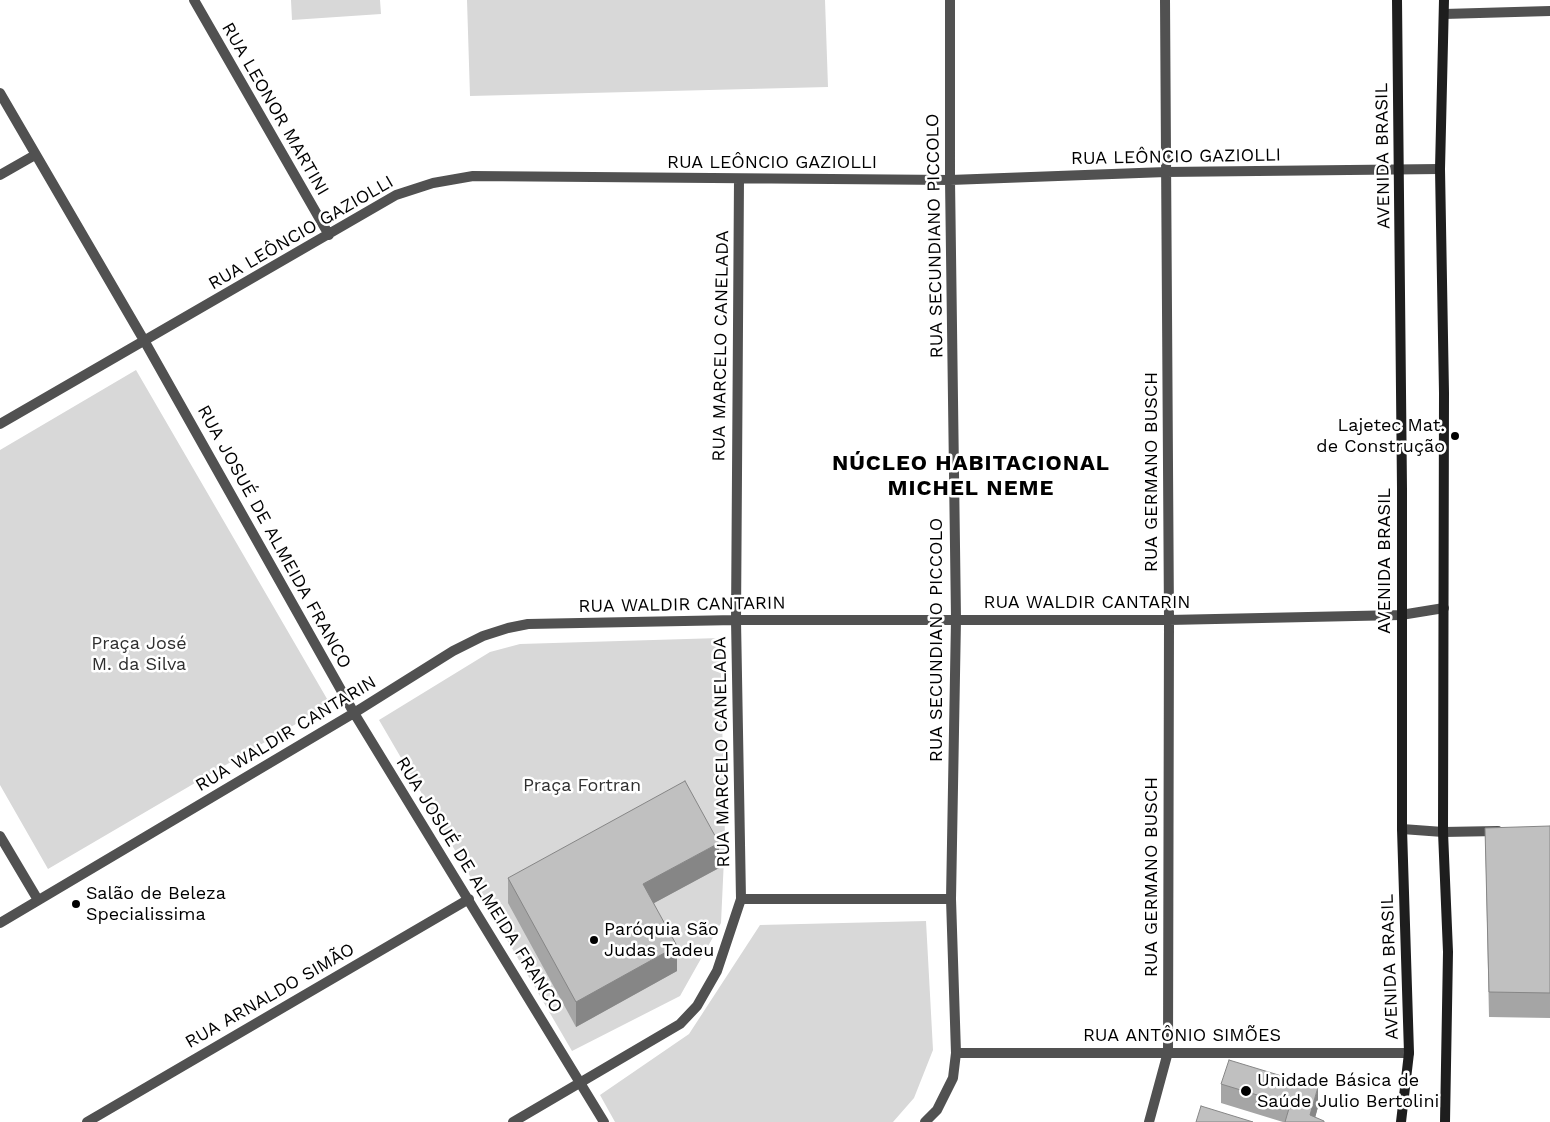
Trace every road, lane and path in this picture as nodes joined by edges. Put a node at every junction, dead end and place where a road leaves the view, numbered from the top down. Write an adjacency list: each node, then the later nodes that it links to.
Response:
1 (194, 0): 16 (street, RUA LEONOR MARTINI)
2 (950, 0): 15 (street, RUA SECUNDIANO PICCOLO)
3 (1165, 0): 12 (street, RUA GERMANO BUSCH)
4 (1397, 0): 11 (main road, AVENIDA BRASIL)
5 (1444, 0): 7 (main road)
6 (1550, 10): 7 (street)
7 (1444, 14): 10 (main road)
8 (0, 93): 9 (street, RUA JOSUÉ DE ALMEIDA FRANCO)
9 (35, 155): 13 (street); 17 (street, RUA JOSUÉ DE ALMEIDA FRANCO)
10 (1440, 169): 11 (street, RUA LEÔNCIO GAZIOLLI); 19 (main road)
11 (1400, 171): 12 (street, RUA LEÔNCIO GAZIOLLI); 20 (main road, AVENIDA BRASIL)
12 (1166, 172): 15 (street, RUA LEÔNCIO GAZIOLLI); 23 (street, RUA GERMANO BUSCH)
13 (0, 175)
14 (739, 179): 15 (street, RUA LEÔNCIO GAZIOLLI); 16 (street, RUA LEÔNCIO GAZIOLLI); 22 (street, RUA MARCELO CANELADA)
15 (950, 180): 21 (street, RUA SECUNDIANO PICCOLO)
16 (329, 235): 17 (street, RUA LEÔNCIO GAZIOLLI)
17 (145, 342): 18 (street, RUA LEÔNCIO GAZIOLLI); 24 (street, RUA JOSUÉ DE ALMEIDA FRANCO)
18 (0, 424)
19 (1444, 608): 20 (street, RUA WALDIR CANTARIN); 27 (main road)
20 (1401, 615): 23 (street, RUA WALDIR CANTARIN); 25 (main road, AVENIDA BRASIL)
21 (956, 618): 22 (street, RUA WALDIR CANTARIN); 23 (street, RUA WALDIR CANTARIN); 31 (street, RUA SECUNDIANO PICCOLO)
22 (736, 620): 24 (street, RUA WALDIR CANTARIN); 30 (street, RUA MARCELO CANELADA)
23 (1169, 620): 34 (street, RUA GERMANO BUSCH)
24 (354, 713): 29 (street, RUA JOSUÉ DE ALMEIDA FRANCO); 32 (street, RUA WALDIR CANTARIN)
25 (1402, 829): 27 (street); 36 (main road, AVENIDA BRASIL)
26 (1511, 830): 27 (street)
27 (1443, 832): 44 (main road)
28 (0, 836): 32 (street)
29 (469, 899): 37 (street, RUA JOSUÉ DE ALMEIDA FRANCO); 38 (street, RUA ARNALDO SIMÃO)
30 (741, 899): 31 (street); 37 (street, RUA MARCELO CANELADA)
31 (951, 899): 35 (street, RUA SECUNDIANO PICCOLO)
32 (38, 900): 33 (street, RUA WALDIR CANTARIN)
33 (0, 923)
34 (1168, 1052): 35 (street, RUA ANTÔNIO SIMÕES); 36 (street, RUA ANTÔNIO SIMÕES); 42 (street, RUA GERMANO BUSCH)
35 (956, 1053): 41 (street, RUA SECUNDIANO PICCOLO)
36 (1409, 1053): 43 (main road, AVENIDA BRASIL)
37 (582, 1083): 39 (street, RUA MARCELO CANELADA); 40 (street, RUA JOSUÉ DE ALMEIDA FRANCO)
38 (87, 1122)
39 (513, 1122)
40 (604, 1122)
41 (925, 1122)
42 (1149, 1122)
43 (1401, 1122)
44 (1445, 1122)

